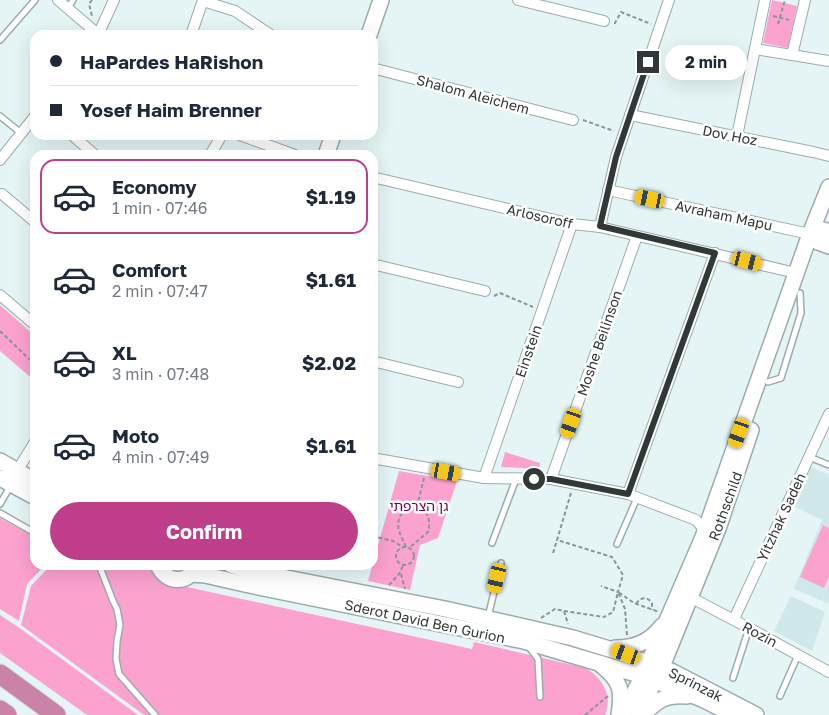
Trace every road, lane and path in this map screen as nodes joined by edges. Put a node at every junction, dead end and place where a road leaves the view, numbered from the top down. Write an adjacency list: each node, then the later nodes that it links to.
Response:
1 (35, 0): 23 (lane)
2 (58, 0): 11 (street)
3 (114, 0): 19 (street)
4 (203, 0): 20 (street); 21 (street)
5 (381, 0): 22 (street)
6 (518, 0): 15 (street)
7 (669, 0): 17 (street)
8 (764, 0): 24 (street)
9 (785, 0): 13 (path)
10 (803, 0): 25 (street)
11 (71, 4): 18 (street)
12 (773, 16): 13 (path)
13 (780, 18): 14 (path); 16 (path)
14 (789, 20)
15 (604, 21): 17 (path)
16 (778, 24)
17 (660, 27): 28 (street)
18 (94, 30)
19 (101, 30)
20 (193, 30)
21 (264, 30)
22 (371, 30)
23 (0, 40)
24 (755, 49): 25 (street); 34 (street)
25 (792, 55): 26 (street)
26 (829, 61)
27 (378, 70): 30 (street, Shalom Aleichem)
28 (630, 115): 33 (street); 34 (street, Dov Hoz)
29 (0, 116): 32 (lane)
30 (573, 120): 33 (path)
31 (30, 122): 32 (street)
32 (21, 133): 40 (street)
33 (624, 134): 43 (street)
34 (738, 136): 39 (street, Dov Hoz)
35 (78, 140): 37 (street)
36 (254, 140): 38 (street)
37 (89, 150)
38 (281, 150)
39 (829, 156)
40 (0, 160)
41 (378, 177): 46 (street, Arlosoroff)
42 (829, 187): 48 (street, Rothschild)
43 (608, 190): 47 (street); 48 (street, Avraham Mapu)
44 (2, 194): 45 (street)
45 (30, 218)
46 (572, 224): 47 (street, Arlosoroff); 55 (street, Einstein)
47 (600, 226): 49 (street, Arlosoroff)
48 (821, 233): 52 (street, Rothschild); 98 (street, Rothschild)
49 (637, 236): 50 (street, Arlosoroff); 71 (street, Moshe Beilinson)
50 (715, 253): 52 (street, Arlosoroff); 75 (street)
51 (378, 265): 53 (street)
52 (796, 273): 81 (street, Rothschild)
53 (485, 291): 55 (path)
54 (0, 295): 56 (street)
55 (542, 311): 69 (street, Einstein)
56 (30, 321)
57 (0, 331): 58 (path)
58 (30, 359)
59 (378, 362): 60 (street)
60 (458, 382)
61 (829, 414): 63 (street, Yitzhak Sadeh)
62 (30, 449): 68 (street)
63 (809, 457): 66 (lane); 104 (street, Yitzhak Sadeh)
64 (378, 459): 67 (street)
65 (0, 462): 68 (street)
66 (829, 465)
67 (427, 468): 69 (street); 77 (path)
68 (9, 478): 72 (street); 74 (street); 76 (lane)
69 (484, 478): 70 (street)
70 (516, 478): 71 (street); 83 (lane)
71 (551, 479): 73 (street)
72 (30, 480)
73 (574, 484): 75 (street); 82 (path)
74 (30, 493)
75 (632, 496): 81 (street); 84 (lane)
76 (0, 504)
77 (417, 507): 85 (path); 85 (path)
78 (0, 513): 79 (lane)
79 (30, 530)
80 (378, 537): 85 (path)
81 (702, 537): 102 (street, Rothschild)
82 (557, 540): 86 (path); 97 (path)
83 (492, 543)
84 (617, 544)
85 (406, 548): 88 (path); 88 (path)
86 (553, 553)
87 (501, 562): 103 (lane)
88 (403, 564): 93 (path)
89 (101, 570): 120 (lane)
90 (160, 570): 91 (street, Sderot David Ben Gurion)
91 (194, 570): 106 (street, Sderot David Ben Gurion)
92 (246, 570): 103 (street, Sderot David Ben Gurion)
93 (400, 573): 95 (path); 96 (path)
94 (601, 586): 97 (path)
95 (387, 587)
96 (406, 591)
97 (618, 592): 99 (path); 101 (path); 108 (path)
98 (690, 597): 104 (street, Rozin); 112 (street, Rothschild)
99 (636, 604): 100 (path); 100 (path)
100 (652, 610): 102 (path)
101 (564, 611): 106 (path); 107 (path)
102 (671, 612): 109 (street); 112 (street, Rothschild)
103 (488, 618): 106 (street, Sderot David Ben Gurion)
104 (734, 620): 105 (street, Rozin)
105 (750, 628): 110 (street, Rozin); 115 (lane)
106 (526, 634): 107 (street, Sderot David Ben Gurion); 111 (street, Sderot David Ben Gurion); 117 (lane)
107 (574, 638): 109 (street, Sderot David Ben Gurion)
108 (627, 640)
109 (609, 648): 112 (street, Sderot David Ben Gurion)
110 (798, 655): 113 (street, Rozin); 116 (lane)
111 (589, 659): 112 (street, Sderot David Ben Gurion); 121 (street)
112 (653, 672): 118 (street, Sprinzak); 121 (street); 122 (street); 125 (street, Sprinzak)
113 (829, 672)
114 (0, 674): 119 (highway)
115 (733, 678)
116 (780, 696)
117 (540, 697)
118 (702, 699): 123 (street); 124 (street, Sprinzak)
119 (56, 715)
120 (155, 715)
121 (620, 715)
122 (638, 715)
123 (643, 715)
124 (734, 715)
125 (756, 715)

